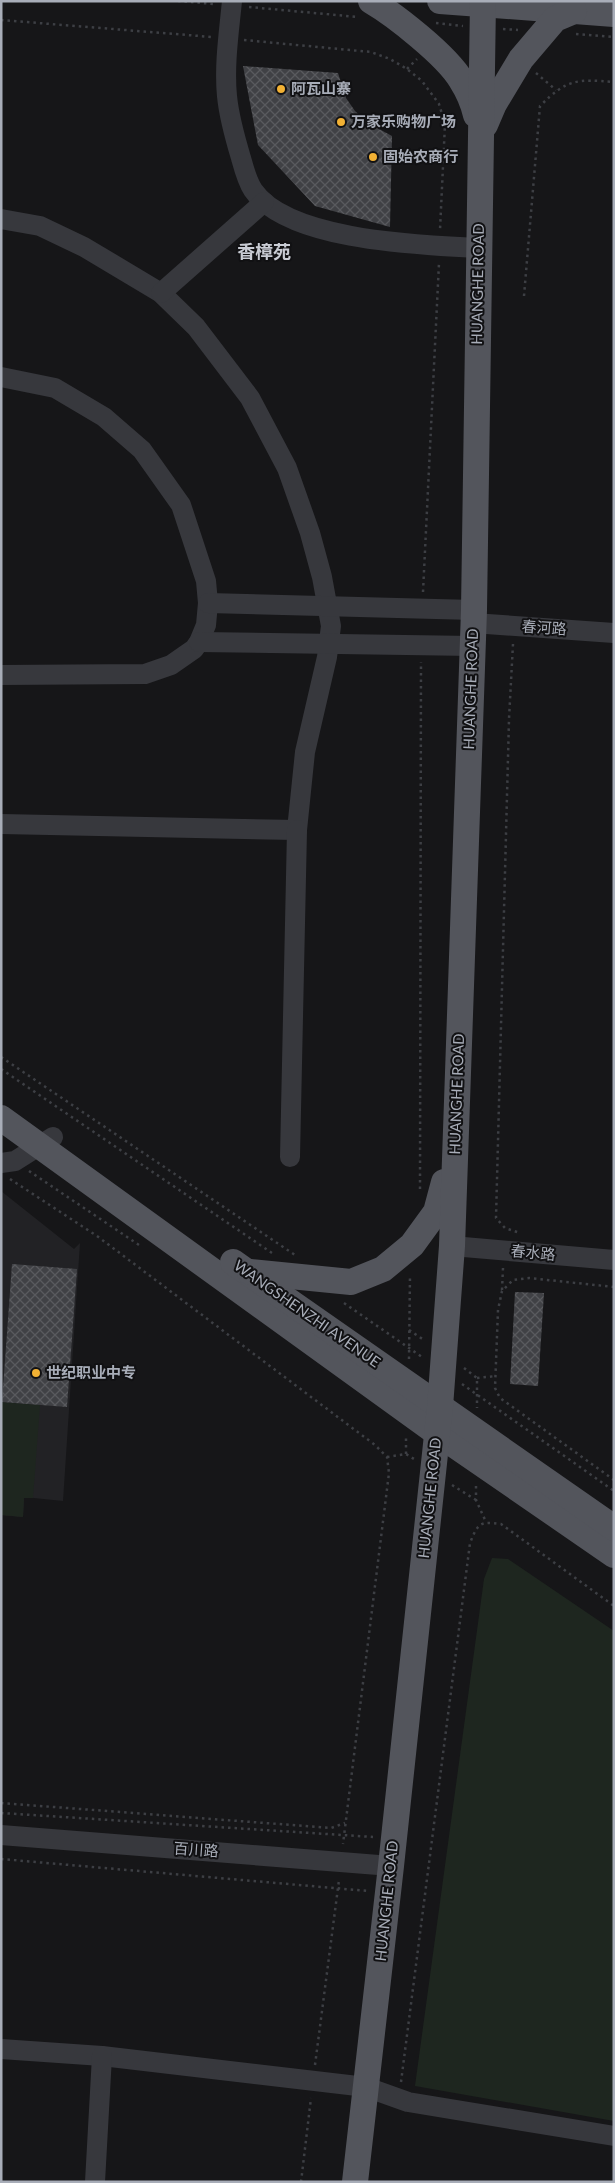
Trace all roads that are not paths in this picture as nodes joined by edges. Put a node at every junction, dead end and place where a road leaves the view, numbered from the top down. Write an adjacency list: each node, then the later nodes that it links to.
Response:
1 (232, 1): 8 (street)
2 (371, 1): 7 (main road)
3 (440, 1): 4 (main road)
4 (483, 3): 5 (main road); 7 (main road, HUANGHE ROAD)
5 (574, 11): 6 (main road); 7 (main road)
6 (614, 14)
7 (480, 135): 10 (main road, HUANGHE ROAD)
8 (264, 202): 10 (street); 11 (street)
9 (1, 219): 11 (street)
10 (478, 248): 15 (main road, HUANGHE ROAD)
11 (161, 293): 14 (street)
12 (1, 377): 13 (street)
13 (208, 603): 14 (street); 17 (street)
14 (328, 606): 15 (street); 18 (street)
15 (473, 626): 16 (street, 春河路); 18 (street); 25 (main road, HUANGHE ROAD)
16 (614, 633)
17 (199, 642): 18 (street); 19 (street)
18 (330, 643): 21 (street)
19 (1, 675)
20 (1, 824): 21 (street)
21 (297, 830): 26 (street)
22 (1, 1101): 24 (main road, WANGSHENZHI AVENUE)
23 (1, 1118): 24 (main road)
24 (46, 1141): 27 (street); 30 (main road, WANGSHENZHI AVENUE); 31 (main road)
25 (455, 1142): 28 (main road, HUANGHE ROAD); 30 (main road)
26 (290, 1157)
27 (4, 1170)
28 (452, 1246): 29 (street, 春水路); 32 (main road, HUANGHE ROAD)
29 (614, 1260)
30 (247, 1272): 31 (main road, WANGSHENZHI AVENUE)
31 (408, 1398): 32 (main road, WANGSHENZHI AVENUE); 33 (main road)
32 (440, 1407): 33 (main road, HUANGHE ROAD); 34 (main road, WANGSHENZHI AVENUE)
33 (437, 1433): 35 (main road); 37 (main road, HUANGHE ROAD)
34 (614, 1528)
35 (614, 1555)
36 (1, 1835): 37 (street, 百川路)
37 (392, 1866): 40 (main road, HUANGHE ROAD)
38 (1, 2049): 39 (street)
39 (102, 2056): 40 (street); 42 (street)
40 (366, 2087): 41 (street); 43 (main road, HUANGHE ROAD)
41 (614, 2136)
42 (95, 2182)
43 (355, 2182)

